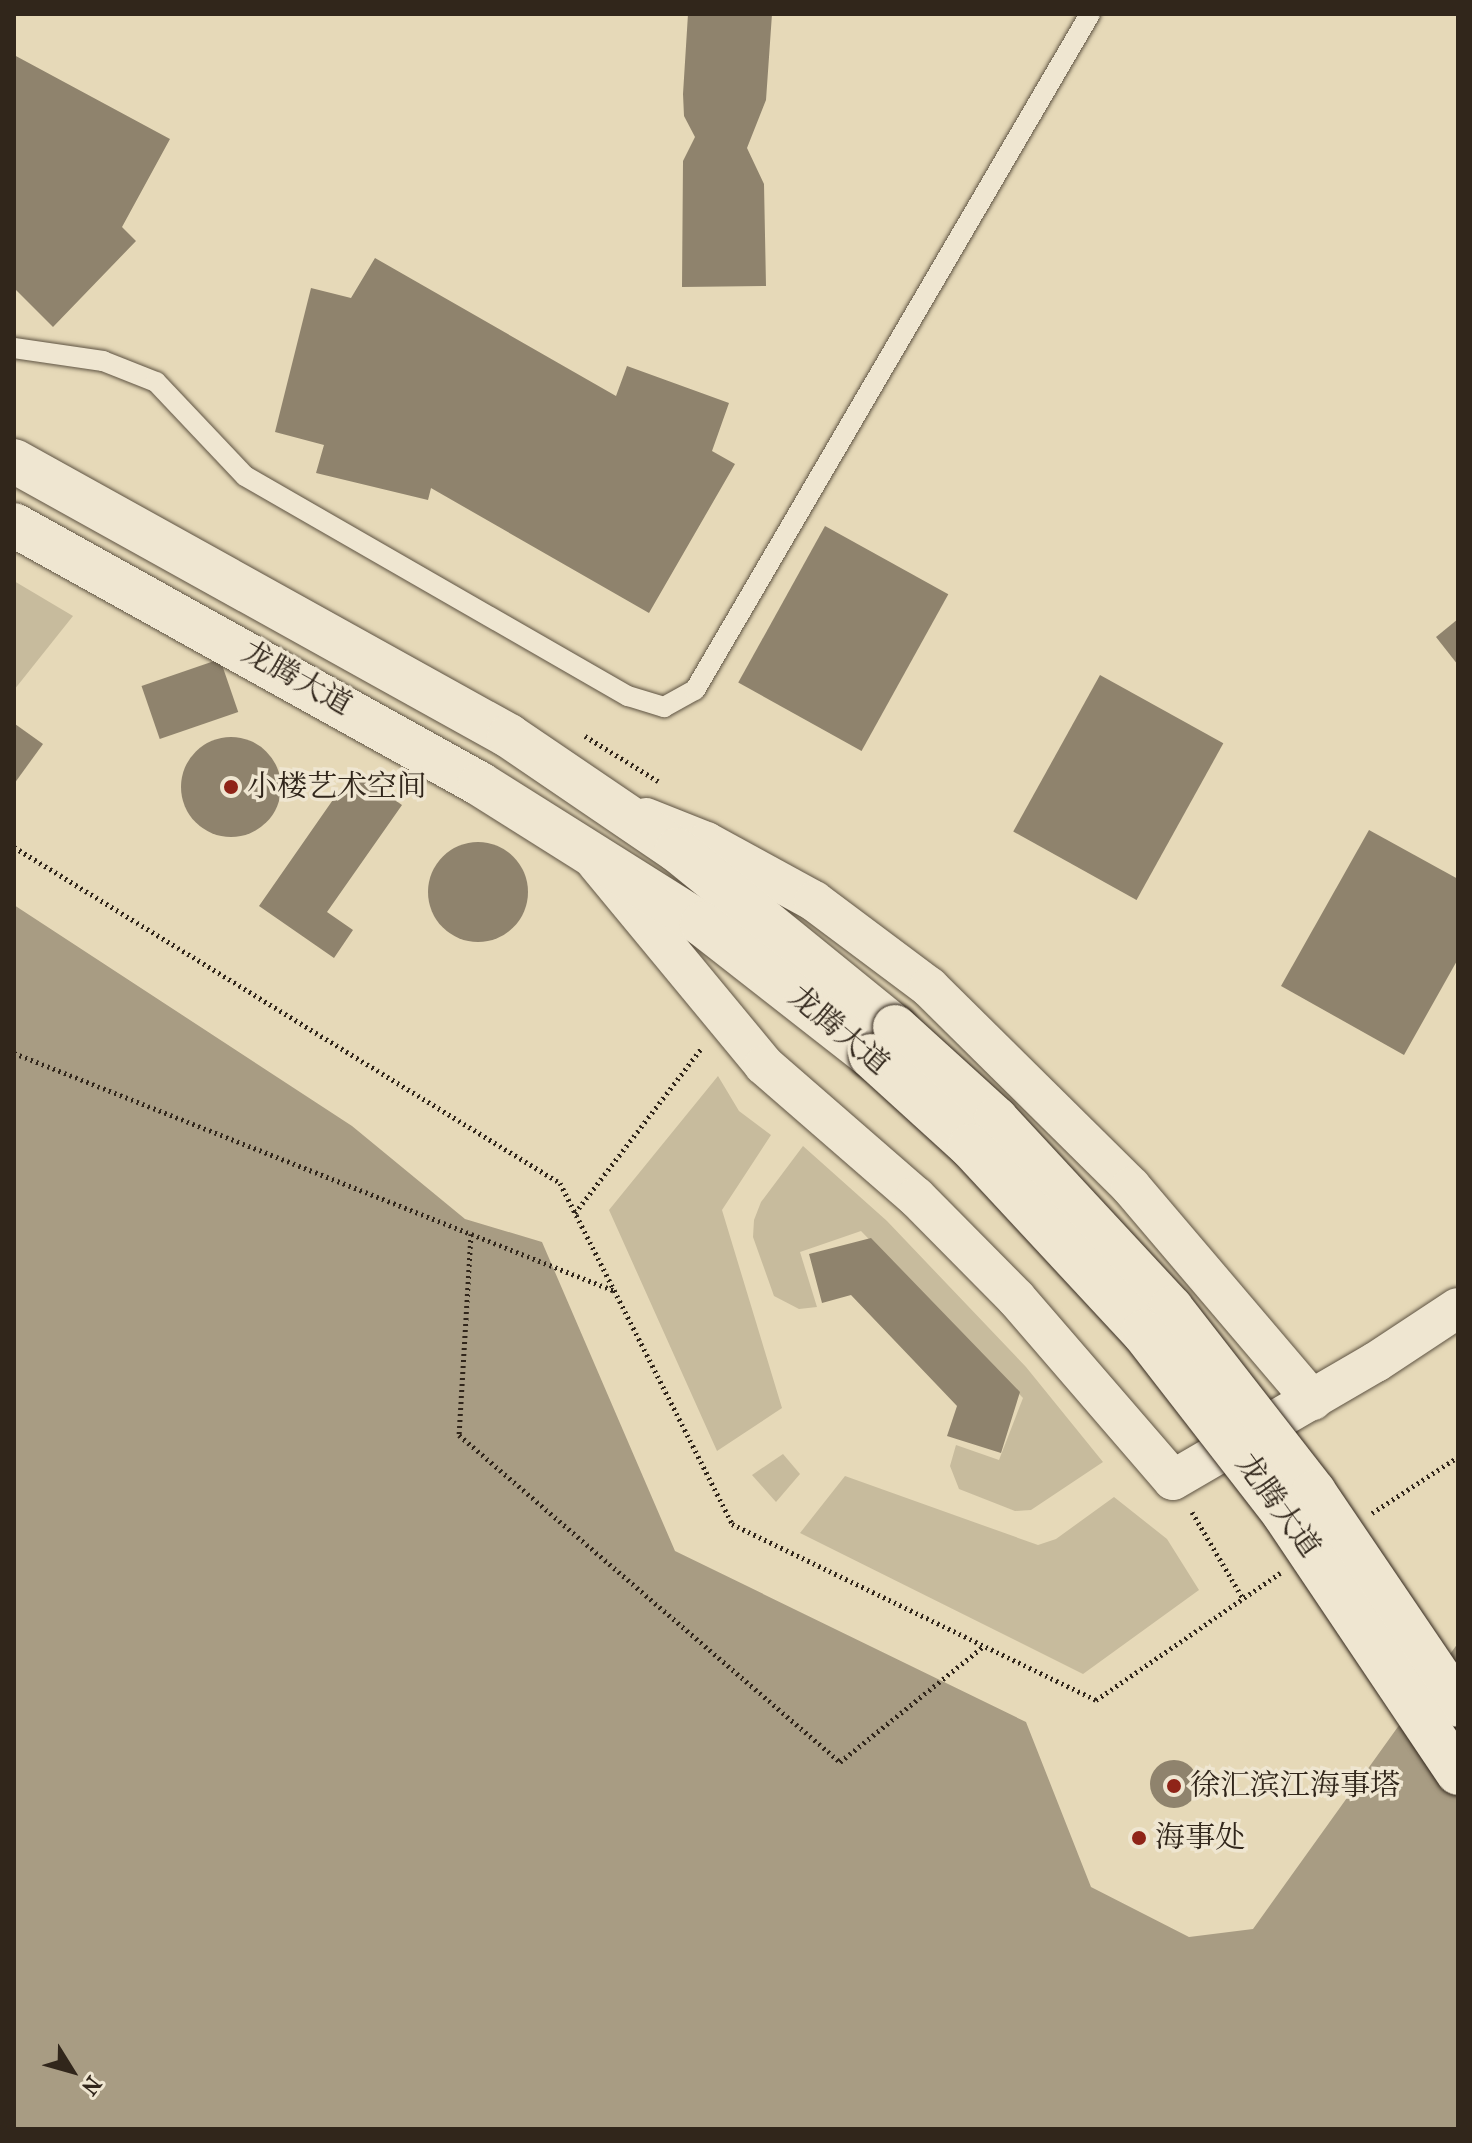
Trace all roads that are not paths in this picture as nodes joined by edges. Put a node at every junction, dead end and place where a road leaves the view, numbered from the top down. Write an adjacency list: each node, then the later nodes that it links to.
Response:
1 (1090, 14): 2 (lane)
2 (14, 348)
3 (14, 461): 5 (main road, 龙腾大道)
4 (14, 525): 6 (main road, 龙腾大道)
5 (621, 809): 7 (main road, 龙腾大道); 9 (street)
6 (590, 855): 7 (main road, 龙腾大道); 9 (street)
7 (883, 1042): 10 (main road, 龙腾大道, bridge); 11 (main road, 龙腾大道, bridge)
8 (1458, 1308): 9 (street)
9 (1312, 1400)
10 (1458, 1705)
11 (1458, 1773)

